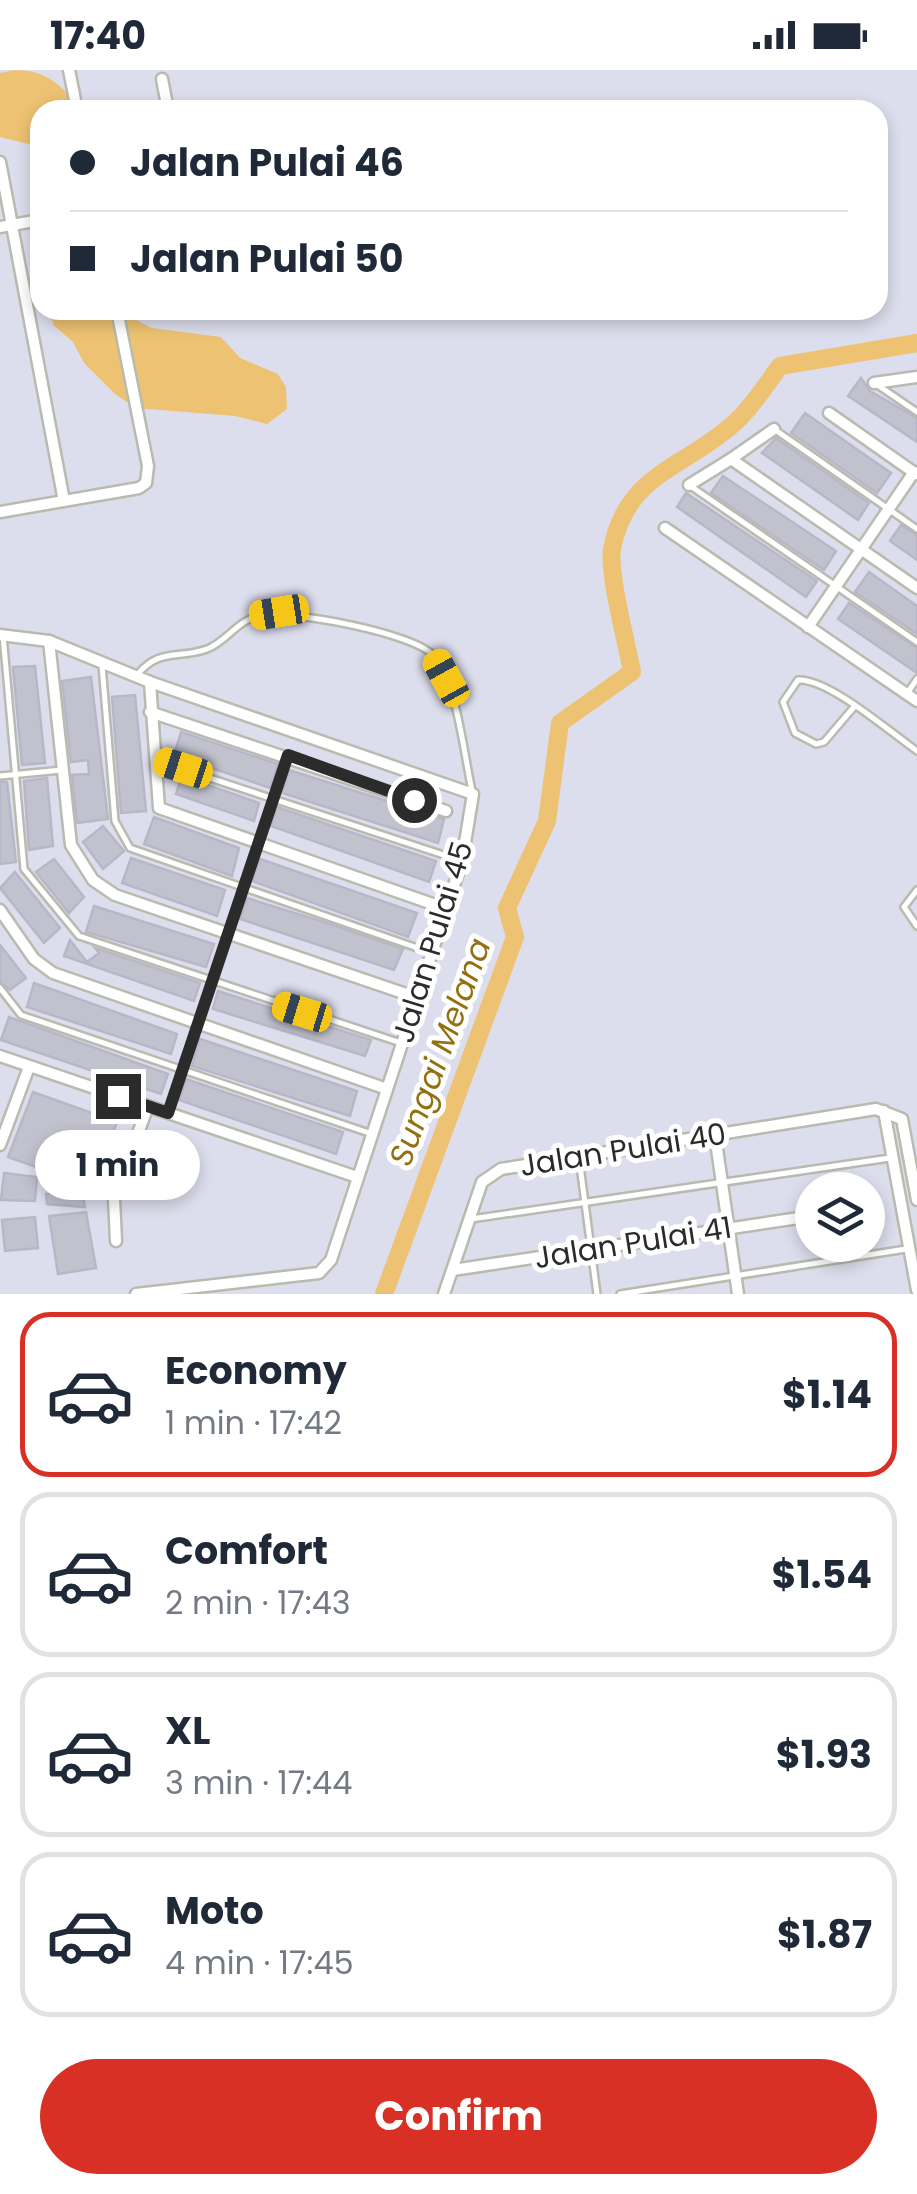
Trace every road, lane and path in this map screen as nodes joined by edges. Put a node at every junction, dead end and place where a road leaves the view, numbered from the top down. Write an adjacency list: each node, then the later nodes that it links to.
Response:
1 (69, 70): 3 (street)
2 (162, 78): 4 (street)
3 (75, 100)
4 (166, 100)
5 (0, 162): 6 (street)
6 (6, 226): 16 (street)
7 (119, 320): 16 (street)
8 (917, 377): 9 (street)
9 (874, 383): 11 (lane)
10 (829, 412): 14 (street)
11 (917, 412)
12 (774, 429): 13 (street); 17 (lane)
13 (731, 458): 15 (street); 21 (street)
14 (916, 473): 17 (street)
15 (689, 485): 22 (lane)
16 (64, 501): 18 (street)
17 (889, 509): 20 (lane); 21 (street)
18 (0, 512)
19 (664, 528): 24 (street)
20 (917, 529)
21 (862, 549): 22 (street); 23 (street)
22 (836, 587): 24 (street); 27 (lane)
23 (917, 588)
24 (808, 627): 32 (street)
25 (1, 635): 26 (street); 40 (lane)
26 (49, 641): 28 (street); 39 (street)
27 (917, 642)
28 (102, 662): 29 (street); 47 (lane)
29 (136, 676): 31 (street); 42 (lane)
30 (917, 679): 32 (lane)
31 (150, 682): 35 (street); 42 (street)
32 (906, 694): 33 (street)
33 (917, 702)
34 (854, 708): 34 (lane); 36 (lane)
35 (150, 712): 37 (street); 38 (street)
36 (917, 751)
37 (288, 755): 43 (lane); 44 (street)
38 (153, 759): 43 (lane); 45 (street)
39 (62, 770): 40 (lane); 52 (street)
40 (14, 774): 41 (lane); 54 (lane)
41 (0, 776)
42 (473, 794): 46 (street, Jalan Pulai 45)
43 (273, 798): 45 (lane); 46 (lane)
44 (446, 810)
45 (257, 843): 47 (lane); 49 (street)
46 (462, 861): 49 (street, Jalan Pulai 45)
47 (243, 888): 52 (lane); 53 (lane)
48 (917, 890): 51 (lane)
49 (444, 908): 53 (street, Jalan Pulai 45)
50 (0, 910): 57 (street)
51 (917, 926)
52 (227, 935): 54 (lane); 56 (street)
53 (431, 952): 56 (street, Jalan Pulai 45)
54 (212, 982): 57 (lane); 58 (lane)
55 (0, 988): 61 (lane)
56 (414, 997): 58 (street, Jalan Pulai 45)
57 (199, 1026): 61 (lane); 62 (street)
58 (401, 1043): 62 (street, Jalan Pulai 45)
59 (0, 1056): 60 (street)
60 (30, 1067): 63 (street); 68 (street)
61 (182, 1071): 65 (lane); 66 (lane)
62 (388, 1089): 66 (street, Jalan Pulai 45)
63 (148, 1106): 65 (street); 78 (street)
64 (884, 1111): 67 (street, Jalan Pulai 40); 70 (street); 73 (street)
65 (168, 1113): 71 (street)
66 (372, 1134): 71 (street, Jalan Pulai 45)
67 (715, 1135): 69 (street, Jalan Pulai 40); 72 (street)
68 (0, 1144)
69 (579, 1156): 74 (lane); 76 (street, Jalan Pulai 40)
70 (893, 1158): 72 (lane); 79 (street)
71 (357, 1177): 84 (street, Jalan Pulai 45)
72 (722, 1183): 74 (lane); 77 (street)
73 (917, 1200)
74 (585, 1203): 76 (lane); 80 (lane)
75 (795, 1218): 77 (street, Jalan Pulai 41)
76 (470, 1220): 81 (street, Jalan Pulai 40)
77 (729, 1228): 80 (street, Jalan Pulai 41); 82 (street)
78 (116, 1240)
79 (909, 1248): 82 (lane); 83 (street)
80 (592, 1250): 81 (street, Jalan Pulai 41); 87 (lane)
81 (453, 1270): 86 (street, Jalan Pulai 40)
82 (736, 1277): 88 (lane); 89 (street)
83 (917, 1290)
84 (161, 1293): 85 (street, Jalan Pulai 45)
85 (138, 1294)
86 (444, 1294)
87 (597, 1294)
88 (620, 1294)
89 (738, 1294)

